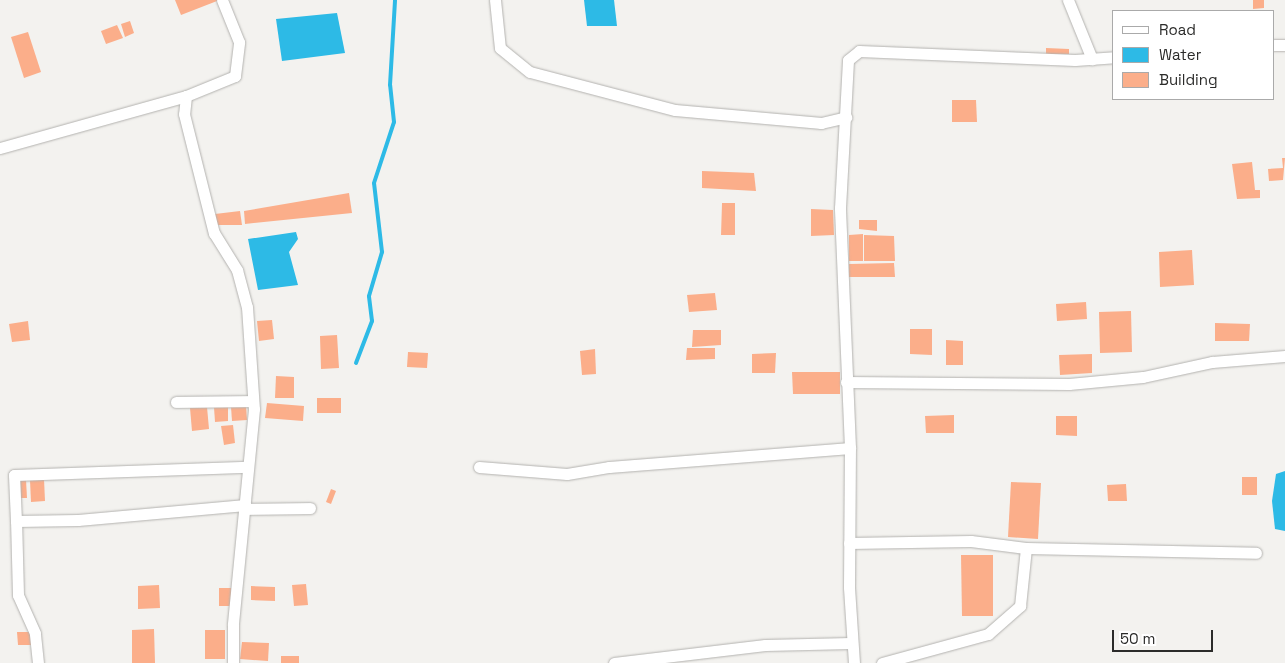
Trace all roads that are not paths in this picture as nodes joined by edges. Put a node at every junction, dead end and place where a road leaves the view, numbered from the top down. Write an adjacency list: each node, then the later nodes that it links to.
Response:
1 (222, 0): 6 (street)
2 (495, 0): 7 (street)
3 (1068, 0): 5 (street)
4 (1112, 57): 5 (street)
5 (1092, 59): 7 (street)
6 (186, 96): 8 (street); 11 (street)
7 (846, 117): 10 (street)
8 (0, 148)
9 (1285, 356): 10 (street)
10 (846, 382): 13 (street)
11 (253, 401): 12 (street); 14 (street)
12 (176, 402)
13 (850, 448): 15 (street); 19 (street)
14 (248, 467): 16 (street); 18 (street)
15 (479, 467)
16 (244, 507): 17 (street); 18 (street); 25 (street)
17 (310, 508)
18 (16, 522): 24 (street)
19 (849, 543): 20 (street); 22 (street)
20 (1026, 548): 21 (street); 28 (street)
21 (1256, 553)
22 (851, 642): 23 (street); 27 (street)
23 (673, 659): 26 (street)
24 (38, 663)
25 (233, 663)
26 (614, 663)
27 (854, 663)
28 (882, 663)

